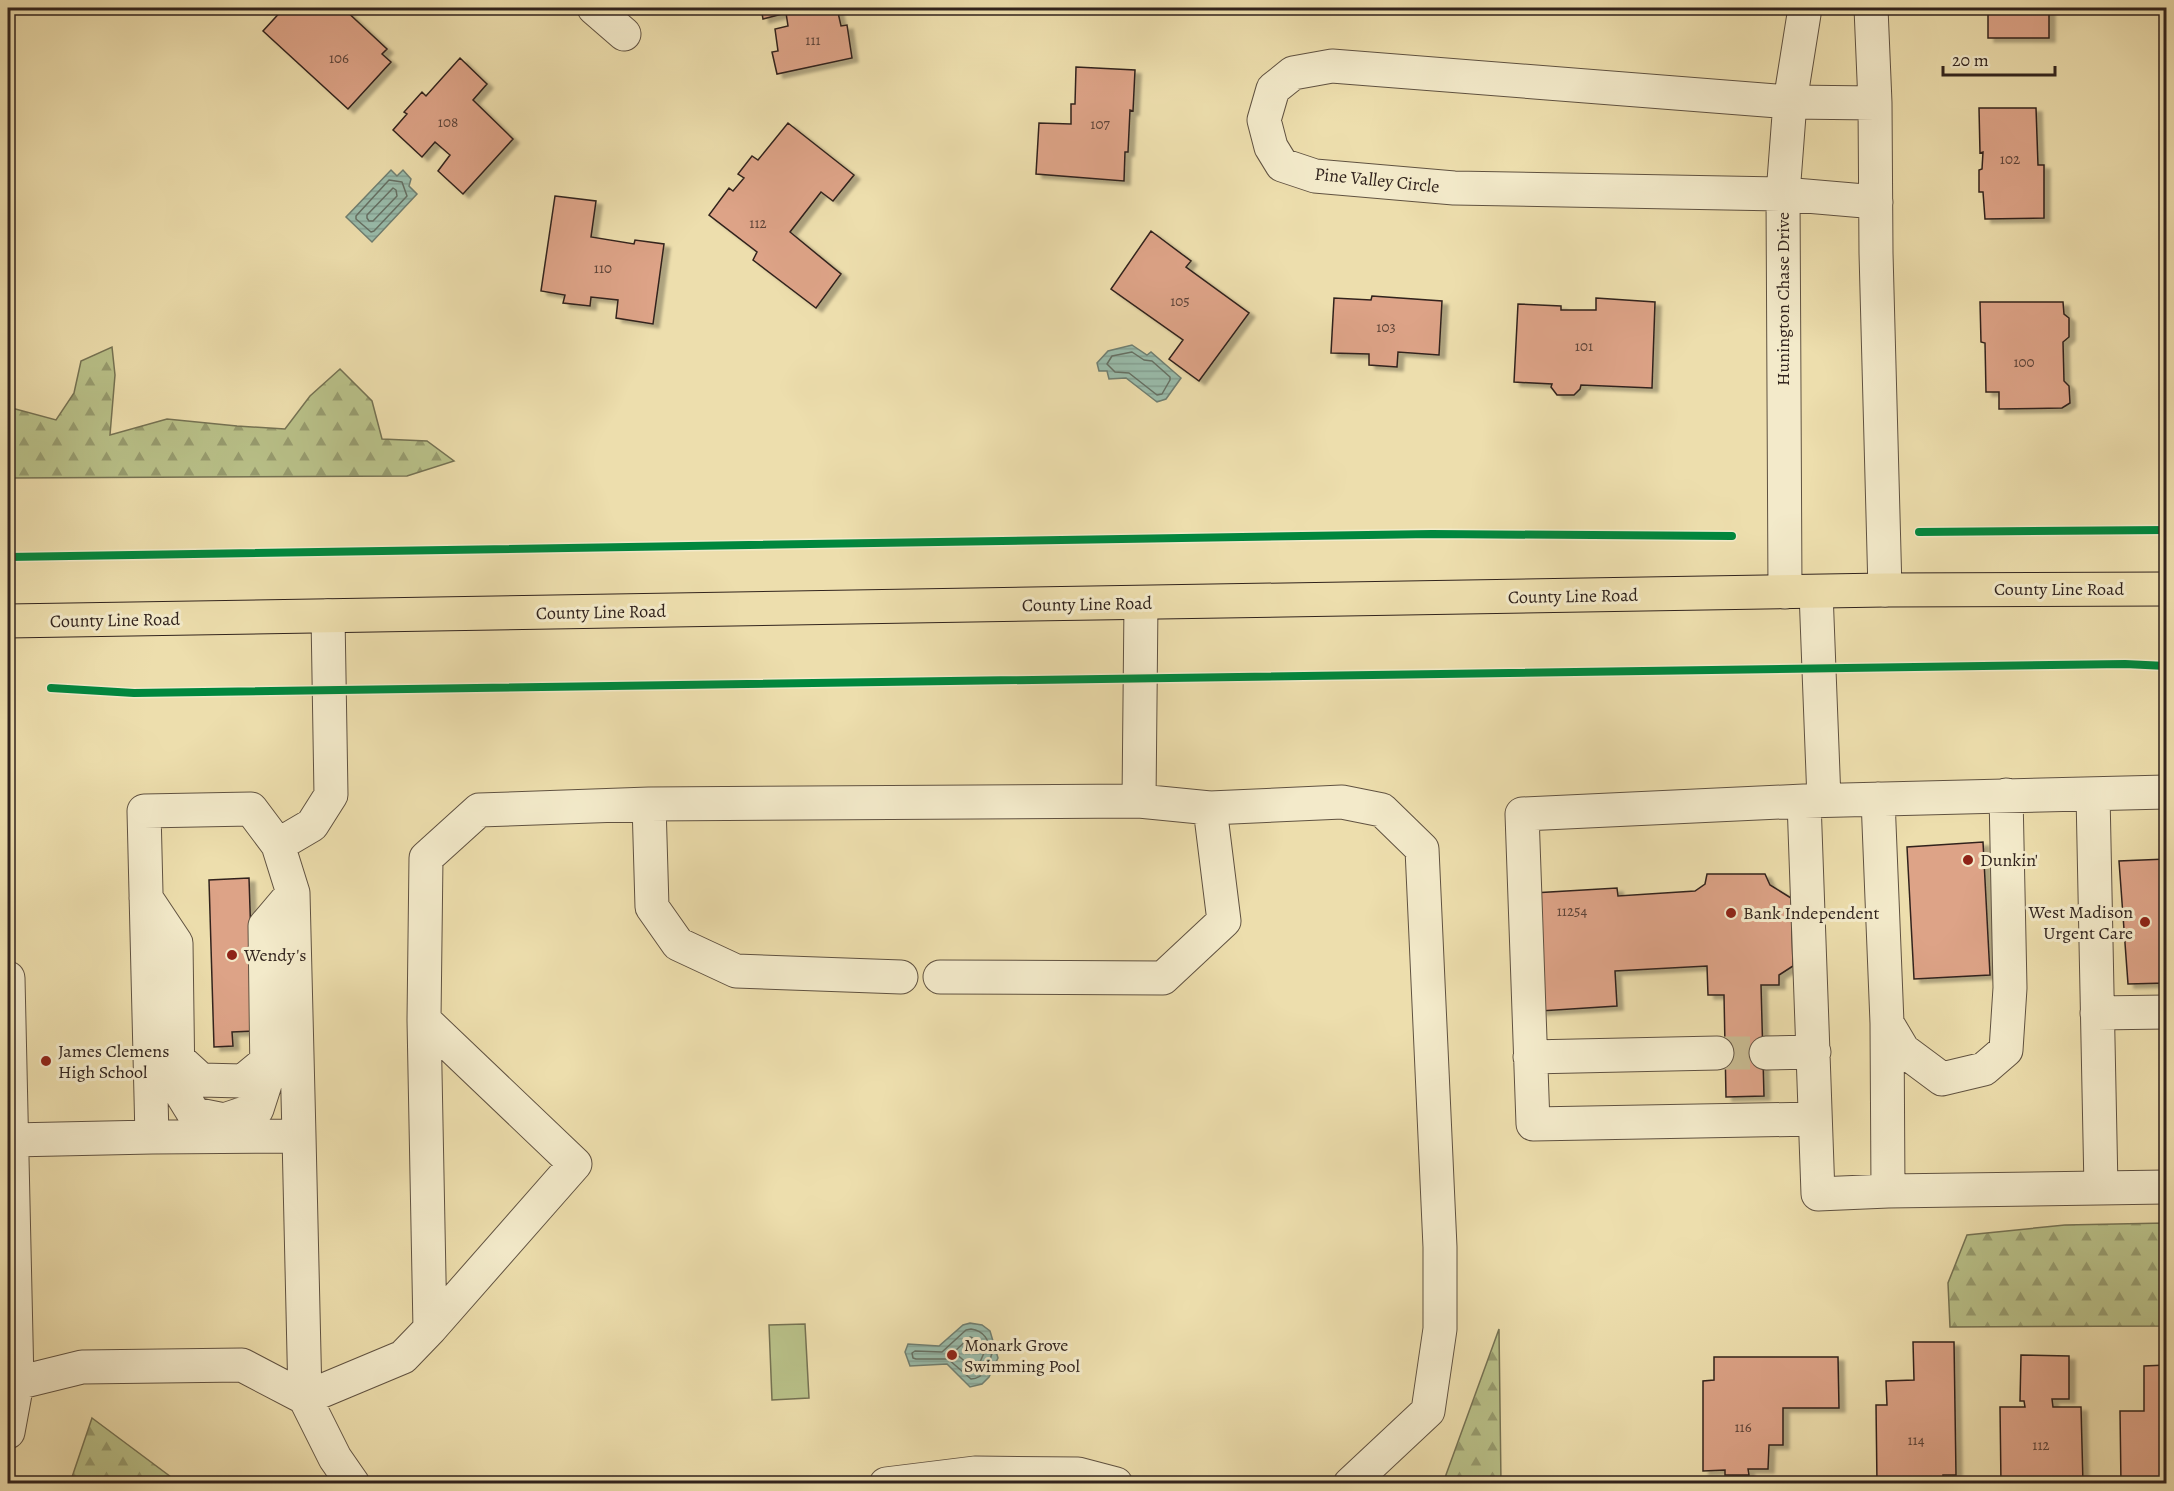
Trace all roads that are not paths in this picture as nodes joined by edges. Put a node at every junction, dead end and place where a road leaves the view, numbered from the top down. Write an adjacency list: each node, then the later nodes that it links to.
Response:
1 (594, 8): 4 (street)
2 (1805, 8): 5 (street, Hunington Chase Drive)
3 (1871, 8): 6 (street)
4 (624, 34)
5 (1790, 102): 6 (street, Pine Valley Circle); 7 (street, Hunington Chase Drive); 7 (street, Pine Valley Circle)
6 (1875, 103): 8 (street)
7 (1783, 194): 8 (street, Pine Valley Circle); 11 (street, Hunington Chase Drive)
8 (1876, 202): 10 (street)
9 (2166, 589): 10 (main road, County Line Road)
10 (1885, 590): 11 (main road, County Line Road)
11 (1801, 592): 12 (main road, County Line Road); 20 (street, Hunington Chase Drive)
12 (1141, 603): 13 (main road, County Line Road); 19 (street)
13 (328, 616): 14 (main road, County Line Road); 23 (street)
14 (8, 621)
15 (2166, 792): 16 (street)
16 (2093, 794): 17 (street); 30 (street)
17 (2006, 795): 18 (street); 32 (street)
18 (1878, 799): 20 (street); 32 (street)
19 (1139, 801): 21 (street); 22 (street)
20 (1814, 801): 33 (street, Hunington Chase Drive); 36 (street)
21 (649, 804): 26 (street); 31 (street)
22 (1210, 808): 27 (street); 51 (street)
23 (278, 845): 24 (street); 25 (street)
24 (293, 892): 25 (street); 38 (street)
25 (146, 898): 39 (street)
26 (901, 977)
27 (940, 977)
28 (8, 978): 40 (street)
29 (2166, 1012): 30 (street)
30 (2097, 1013): 42 (street)
31 (424, 1020): 44 (street); 44 (street)
32 (1887, 1023): 43 (street)
33 (1814, 1052): 35 (street); 37 (street, Hunington Chase Drive)
34 (1717, 1053): 36 (street)
35 (1766, 1053)
36 (1530, 1057): 37 (street)
37 (1815, 1119): 43 (street, Hunington Chase Drive)
38 (299, 1136): 39 (street); 46 (street)
39 (152, 1137): 40 (street)
40 (12, 1140): 45 (street)
41 (2166, 1187): 42 (street)
42 (2101, 1188): 43 (street)
43 (1888, 1191)
44 (430, 1329): 46 (street)
45 (12, 1383): 46 (street); 47 (street)
46 (305, 1398): 48 (street)
47 (8, 1432)
48 (353, 1484)
49 (886, 1484): 50 (street)
50 (1116, 1484)
51 (1350, 1484)

